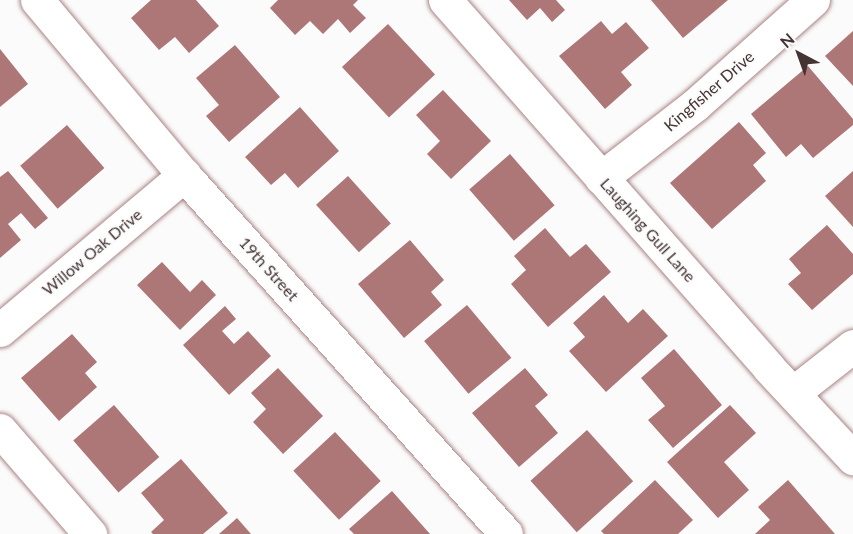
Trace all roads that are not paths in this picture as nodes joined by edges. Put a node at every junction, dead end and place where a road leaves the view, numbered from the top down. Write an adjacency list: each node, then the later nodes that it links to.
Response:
1 (37, 0): 4 (street, 19th Street)
2 (445, 0): 5 (street, Laughing Gull Lane)
3 (813, 0): 5 (street, Kingfisher Drive)
4 (184, 175): 6 (street, Willow Oak Drive); 12 (street, 19th Street)
5 (601, 178): 8 (street, Laughing Gull Lane)
6 (0, 330)
7 (853, 346): 8 (street)
8 (794, 393): 10 (street, Laughing Gull Lane)
9 (0, 430): 11 (street)
10 (853, 458)
11 (90, 534)
12 (506, 534)

